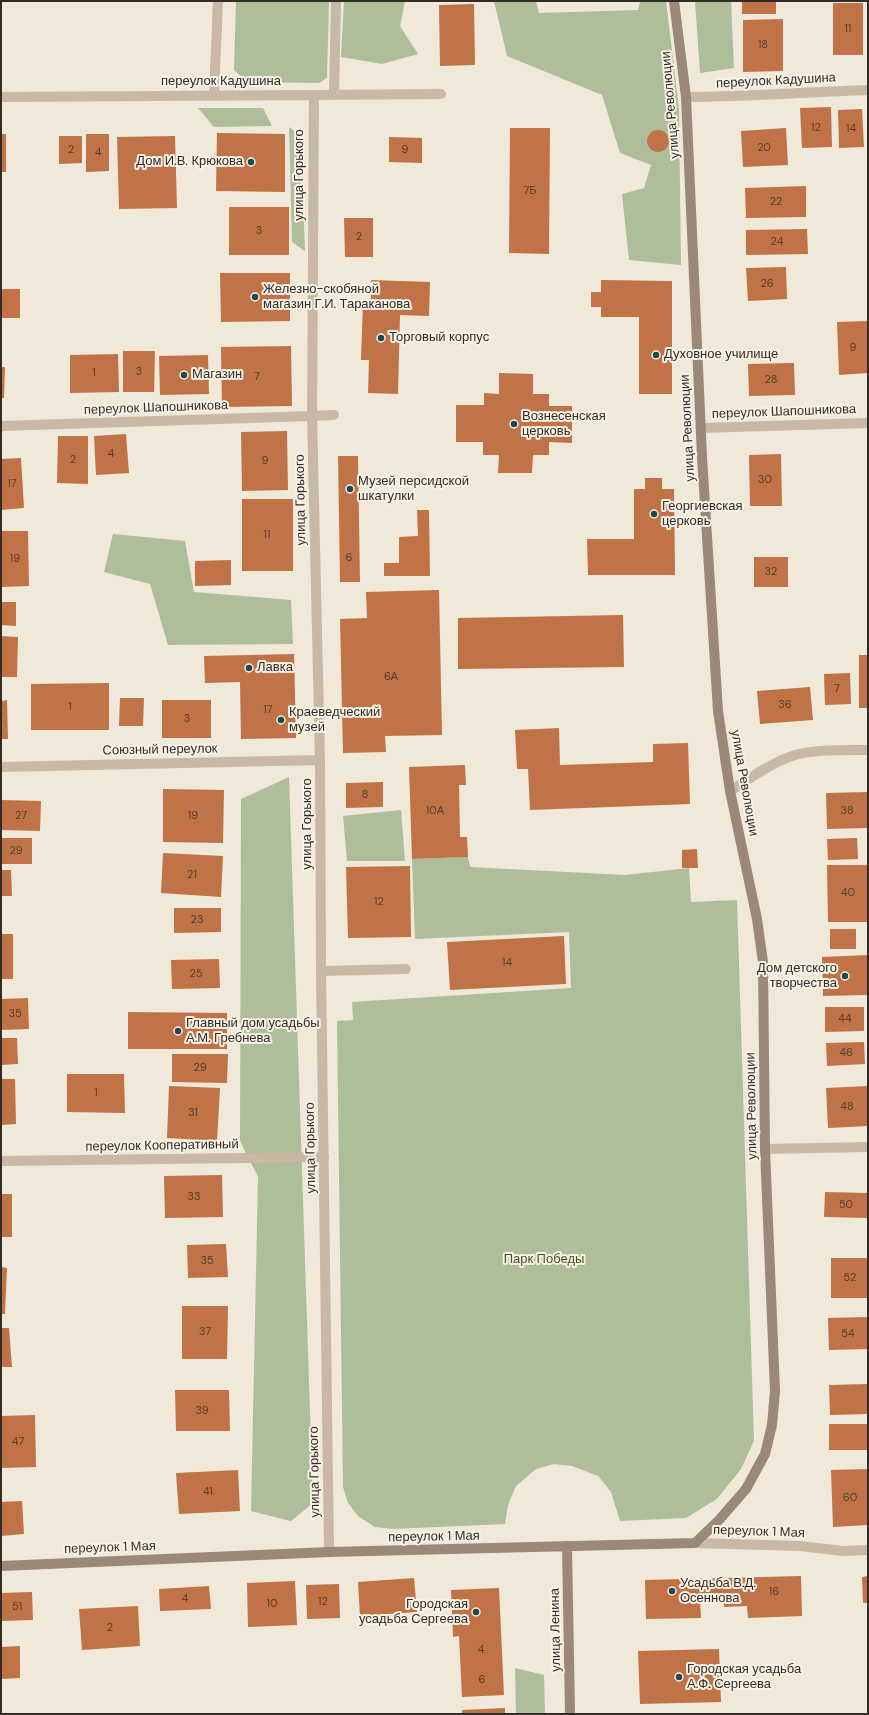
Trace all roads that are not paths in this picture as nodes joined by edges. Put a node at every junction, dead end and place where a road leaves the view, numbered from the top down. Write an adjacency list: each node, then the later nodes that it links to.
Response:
1 (218, 1): 7 (street)
2 (336, 1): 5 (street)
3 (674, 1): 10 (main road, улица Революции)
4 (868, 90): 10 (street, переулок Кадушина)
5 (334, 94): 6 (street, переулок Кадушина); 8 (street, переулок Кадушина)
6 (441, 94)
7 (214, 95): 8 (street, переулок Кадушина); 9 (street, переулок Кадушина)
8 (314, 95): 12 (street, улица Горького)
9 (1, 97)
10 (686, 97): 15 (main road, улица Революции)
11 (334, 415): 12 (street, переулок Шапошникова)
12 (312, 416): 14 (street, переулок Шапошникова); 17 (street, улица Горького)
13 (868, 423): 15 (street, переулок Шапошникова)
14 (1, 426)
15 (701, 428): 19 (main road, улица Революции)
16 (868, 750): 19 (street)
17 (320, 760): 18 (street, Союзный переулок); 21 (street, улица Горького)
18 (1, 767)
19 (730, 791): 23 (main road, улица Революции)
20 (406, 969): 21 (street)
21 (321, 971): 24 (street, улица Горького)
22 (868, 1147): 23 (street)
23 (765, 1149): 26 (main road, улица Революции)
24 (324, 1157): 25 (street, переулок Кооперативный); 29 (street, улица Горького)
25 (1, 1161)
26 (695, 1543): 27 (main road, переулок 1 Мая); 28 (street, переулок 1 Мая)
27 (567, 1546): 29 (main road, переулок 1 Мая); 31 (main road, улица Ленина)
28 (868, 1550)
29 (329, 1552): 30 (main road, переулок 1 Мая)
30 (1, 1566)
31 (570, 1714)

